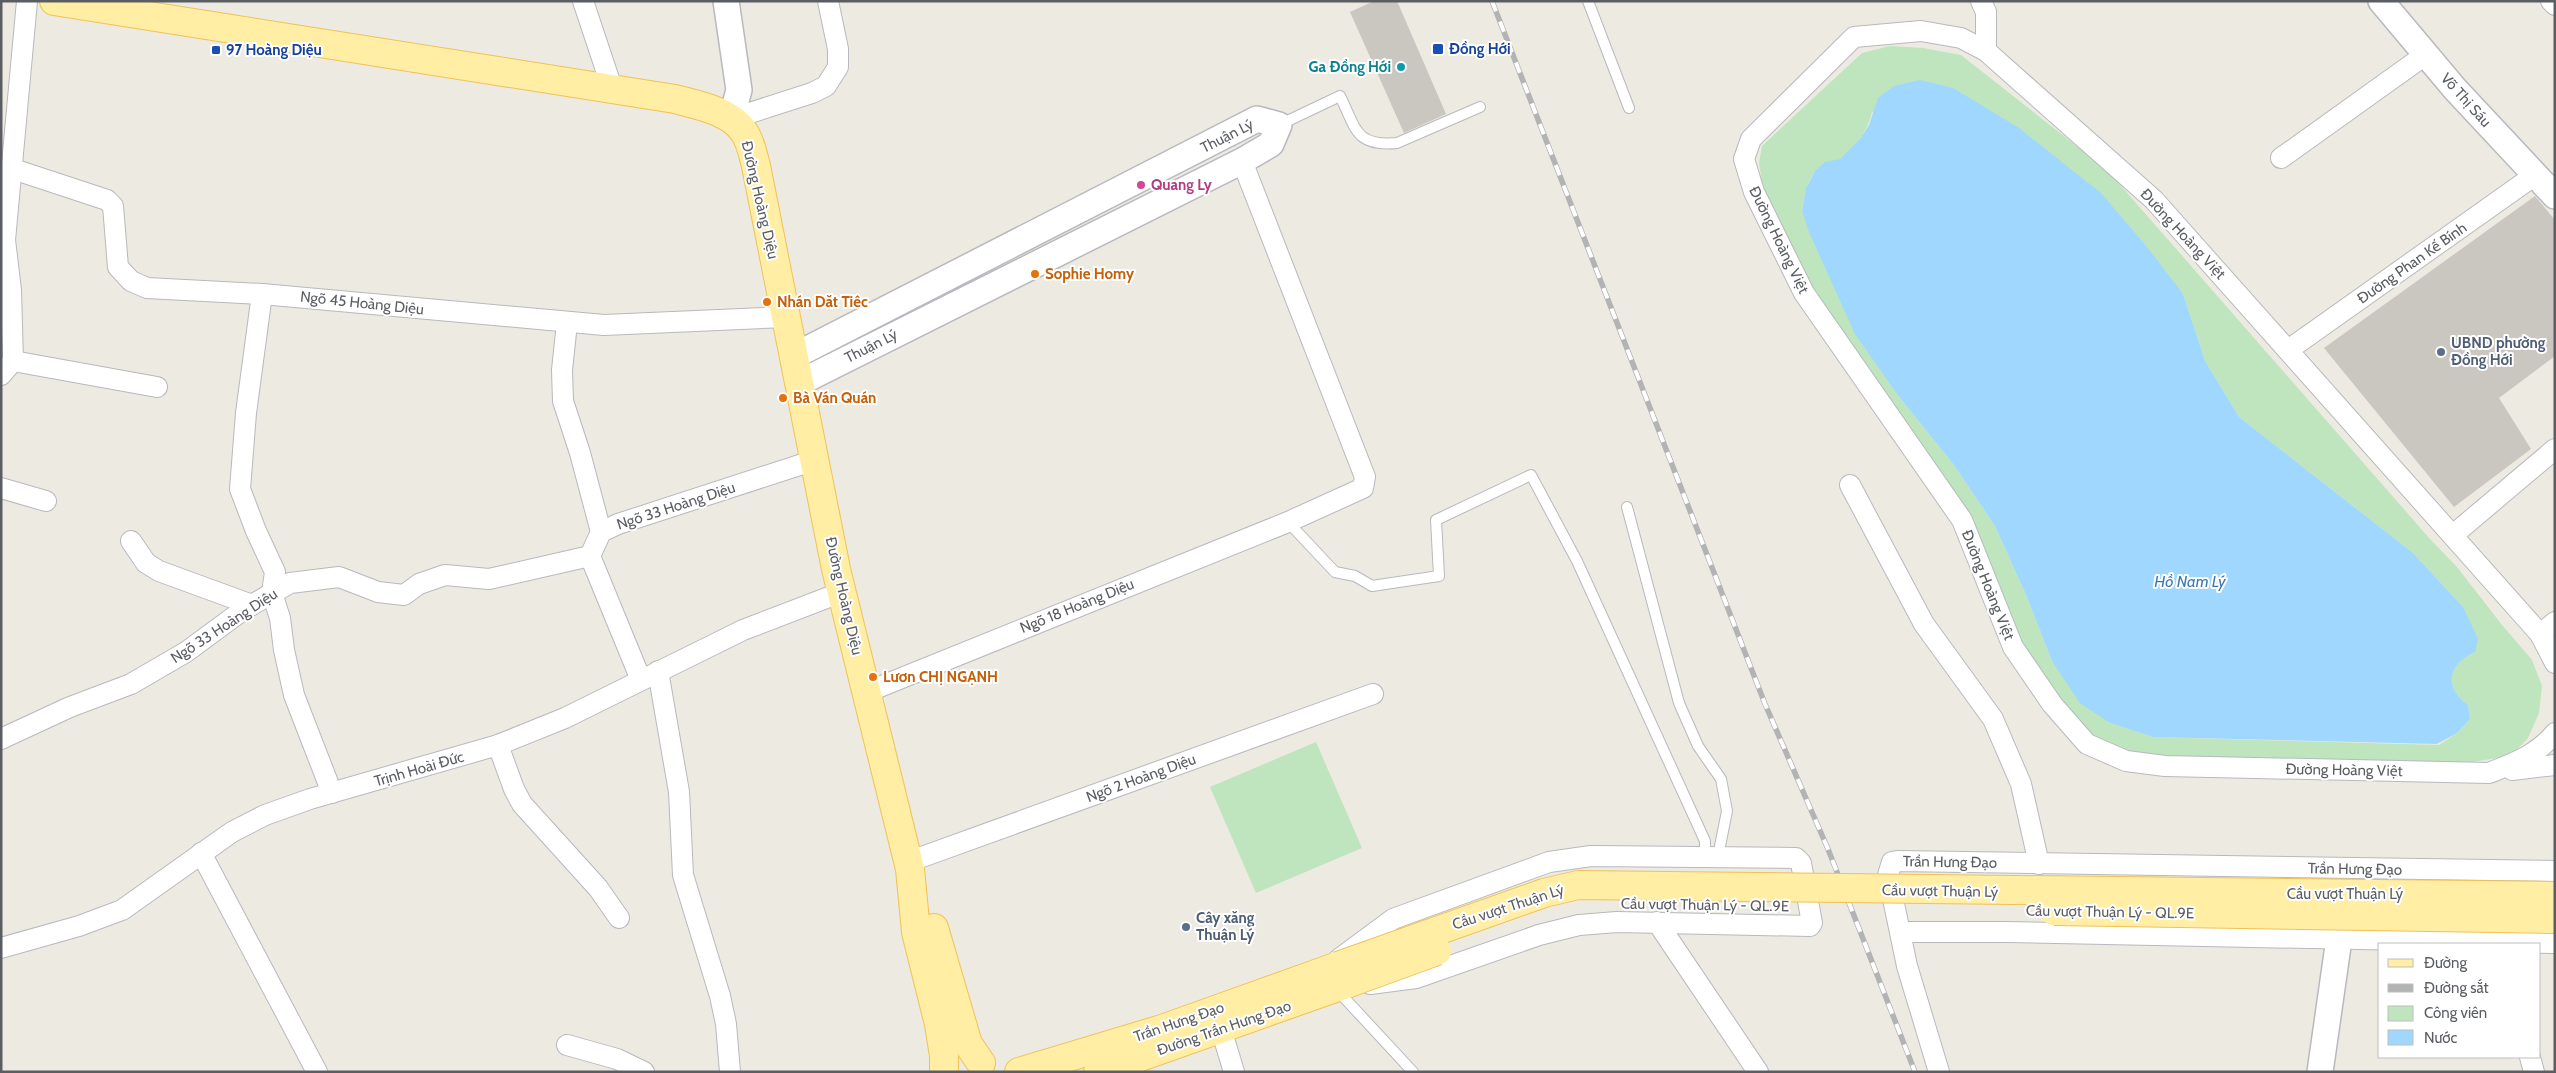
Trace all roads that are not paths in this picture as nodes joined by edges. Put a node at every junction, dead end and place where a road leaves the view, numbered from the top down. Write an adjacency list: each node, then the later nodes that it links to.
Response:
1 (27, 1): 21 (street)
2 (54, 1): 10 (main road)
3 (583, 1): 14 (street)
4 (726, 1): 17 (street)
5 (828, 1): 17 (street)
6 (1588, 1): 16 (lane)
7 (1981, 1): 12 (street)
8 (2381, 1): 13 (street, Võ Thị Sáu)
9 (2551, 1): 11 (street)
10 (95, 5): 14 (main road)
11 (2555, 5)
12 (1986, 51): 27 (street, Đường Hoàng Việt); 56 (street, Đường Hoàng Việt)
13 (2426, 55): 19 (street); 22 (street, Võ Thị Sáu)
14 (612, 88): 17 (main road)
15 (1480, 106): 18 (lane)
16 (1629, 108)
17 (731, 119): 25 (main road, Đường Hoàng Diệu)
18 (1279, 124): 20 (street, Thuận Lý); 28 (street, Thuận Lý)
19 (2281, 158)
20 (1242, 160): 30 (street, Thuận Lý); 38 (street, Ngõ 18 Hoàng Diệu)
21 (10, 168): 24 (street, Ngõ 45 Hoàng Diệu); 29 (street)
22 (2536, 175): 23 (street, Võ Thị Sáu); 27 (street, Đường Phan Kế Bính)
23 (2555, 196)
24 (262, 294): 26 (street, Ngõ 45 Hoàng Diệu); 44 (street)
25 (786, 317): 26 (street, Ngõ 45 Hoàng Diệu); 28 (main road, Đường Hoàng Diệu)
26 (567, 322): 39 (street)
27 (2288, 350): 40 (street, Đường Hoàng Việt)
28 (794, 356): 30 (main road, Đường Hoàng Diệu)
29 (7, 368): 31 (street)
30 (799, 383): 33 (main road, Đường Hoàng Diệu)
31 (157, 387)
32 (2555, 449): 40 (street)
33 (815, 460): 39 (street, Ngõ 33 Hoàng Diệu); 43 (main road, Đường Hoàng Diệu)
34 (1850, 485): 60 (street)
35 (1, 488): 36 (street)
36 (46, 501)
37 (1627, 507): 59 (lane)
38 (1288, 522): 50 (street, Ngõ 18 Hoàng Diệu); 59 (lane)
39 (601, 532): 42 (street, Ngõ 33 Hoàng Diệu)
40 (2453, 535): 46 (street, Đường Hoàng Việt)
41 (131, 541): 45 (street)
42 (590, 556): 44 (street, Ngõ 33 Hoàng Diệu); 49 (street)
43 (842, 592): 49 (street, Trịnh Hoài Đức); 50 (main road, Đường Hoàng Diệu)
44 (272, 593): 45 (street, Ngõ 33 Hoàng Diệu); 57 (street)
45 (252, 605): 53 (street, Ngõ 33 Hoàng Diệu)
46 (2547, 628): 47 (street); 48 (street, Đường Hoàng Việt)
47 (2555, 657)
48 (2555, 662)
49 (649, 675): 54 (street, Trịnh Hoài Đức); 80 (street)
50 (867, 692): 61 (main road, Đường Hoàng Diệu)
51 (1373, 694): 61 (street, Ngõ 2 Hoàng Diệu)
52 (2555, 733): 56 (street, Đường Hoàng Việt)
53 (1, 739)
54 (498, 745): 57 (street, Trịnh Hoài Đức); 64 (street)
55 (2555, 765): 56 (street)
56 (2489, 773)
57 (332, 793): 58 (street, Trịnh Hoài Đức)
58 (201, 853): 72 (street, Trịnh Hoài Đức); 78 (street)
59 (1712, 856): 66 (street); 73 (street)
60 (2039, 864): 62 (street, Trần Hưng Đạo); 67 (street, Trần Hưng Đạo)
61 (909, 865): 77 (main road, Đường Hoàng Diệu); 81 (main road, Đường Hoàng Diệu)
62 (2555, 871)
63 (2555, 896): 73 (main road, Cầu vượt Thuận Lý, bridge)
64 (619, 918)
65 (2555, 919): 73 (main road, Cầu vượt Thuận Lý - QL.9E, bridge)
66 (1657, 922): 73 (street); 87 (street)
67 (1901, 932): 68 (street); 88 (street)
68 (2339, 939): 69 (street); 89 (street)
69 (2469, 943)
70 (2541, 943): 71 (street)
71 (2555, 943)
72 (1, 948)
73 (1336, 977): 74 (main road, Đường Trần Hưng Đạo); 83 (main road, Trần Hưng Đạo); 86 (lane)
74 (1221, 1029): 84 (main road, Đường Trần Hưng Đạo); 85 (street)
75 (567, 1045): 79 (street)
76 (2530, 1058): 90 (street)
77 (991, 1068): 82 (main road)
78 (317, 1072)
79 (644, 1072)
80 (730, 1072)
81 (944, 1072)
82 (948, 1072)
83 (1019, 1072)
84 (1098, 1072)
85 (1234, 1072)
86 (1413, 1072)
87 (1758, 1072)
88 (1939, 1072)
89 (2320, 1072)
90 (2534, 1072)

